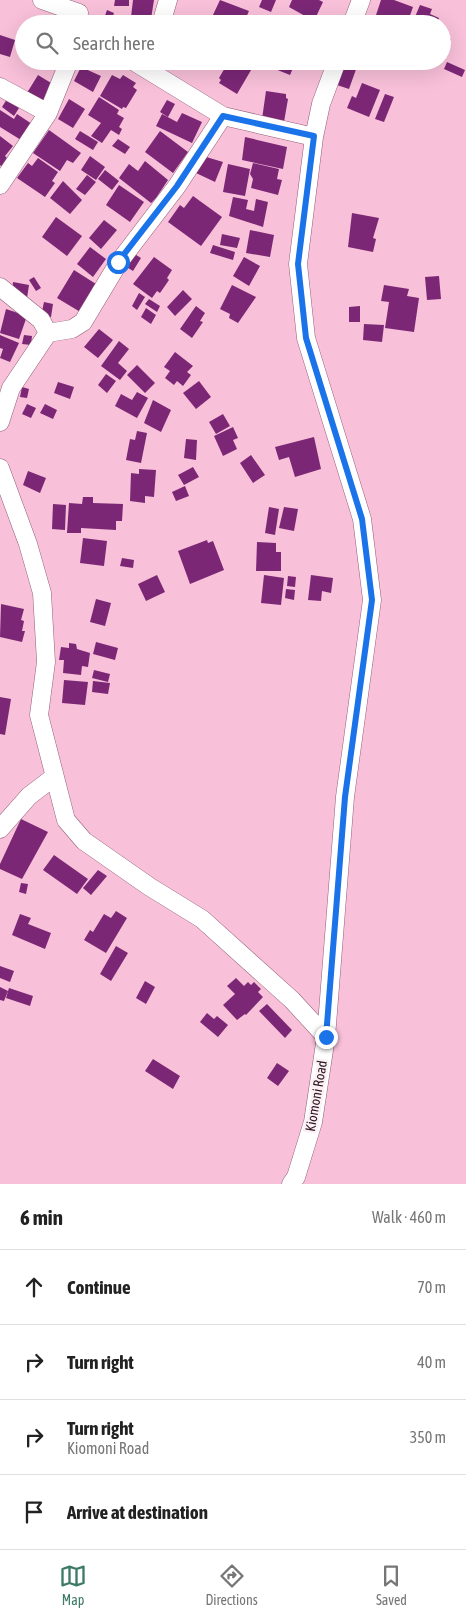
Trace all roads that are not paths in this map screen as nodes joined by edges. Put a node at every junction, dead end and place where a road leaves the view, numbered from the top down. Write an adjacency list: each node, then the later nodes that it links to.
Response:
1 (42, 0): 4 (street)
2 (168, 0): 5 (street)
3 (361, 0): 6 (street)
4 (80, 12)
5 (164, 15)
6 (355, 15)
7 (65, 70): 11 (street)
8 (156, 70): 12 (street)
9 (334, 70): 13 (street, Kiomoni Road)
10 (0, 87): 11 (street)
11 (48, 113): 14 (street)
12 (223, 116): 13 (street); 16 (street)
13 (314, 136): 21 (street, Kiomoni Road)
14 (0, 186)
15 (0, 287): 16 (street)
16 (48, 333): 17 (street)
17 (0, 422)
18 (2, 476): 19 (street)
19 (54, 777): 20 (street); 21 (street)
20 (0, 829)
21 (326, 1037): 22 (street, Kiomoni Road)
22 (291, 1184)

